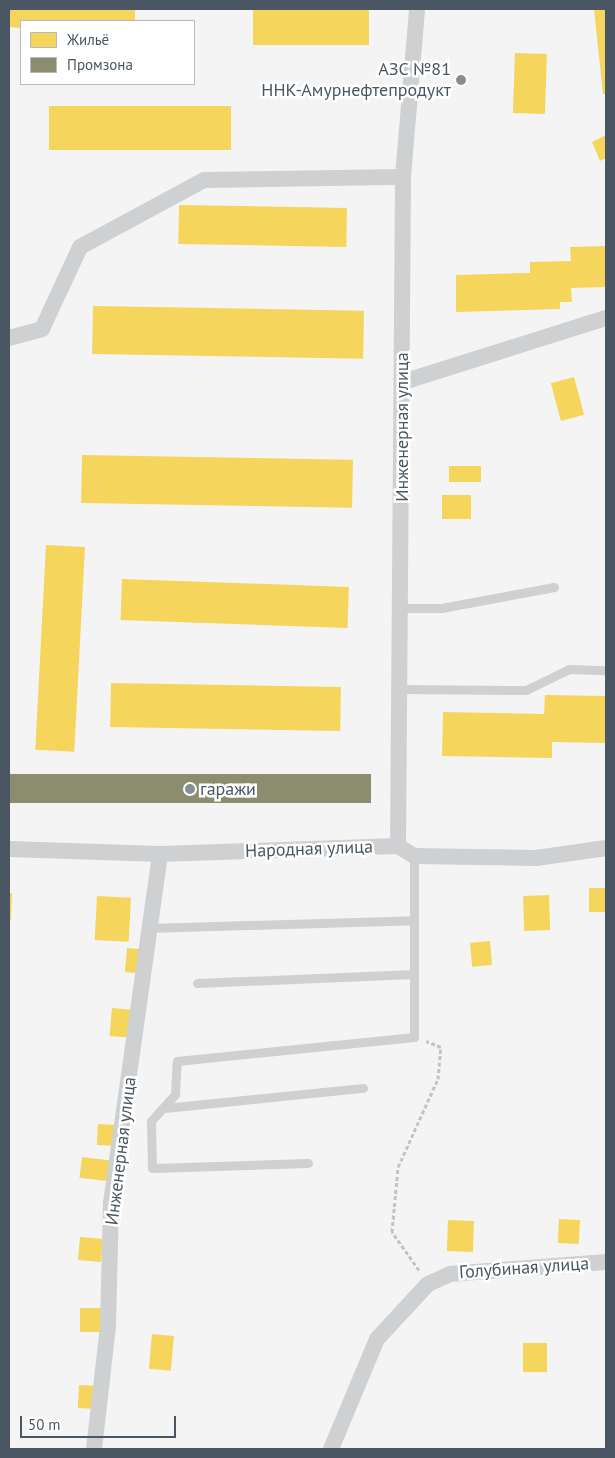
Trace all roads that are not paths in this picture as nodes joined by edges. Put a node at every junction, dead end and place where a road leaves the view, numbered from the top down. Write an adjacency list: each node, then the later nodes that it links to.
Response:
1 (417, 9): 2 (street, Инженерная улица)
2 (403, 177): 4 (street); 5 (street, Инженерная улица)
3 (606, 318): 5 (street)
4 (9, 338)
5 (403, 382): 7 (street, Инженерная улица)
6 (554, 587): 7 (lane)
7 (401, 608): 9 (street, Инженерная улица)
8 (606, 670): 9 (lane)
9 (400, 689): 10 (street, Инженерная улица)
10 (398, 846): 13 (street, Народная улица); 14 (street, Народная улица)
11 (606, 848): 14 (street)
12 (9, 849): 13 (street, Народная улица)
13 (160, 854): 16 (street, Инженерная улица)
14 (414, 856): 15 (lane)
15 (414, 920): 16 (lane); 17 (lane)
16 (149, 928): 23 (street, Инженерная улица)
17 (414, 974): 18 (lane); 20 (lane)
18 (198, 984)
19 (363, 1088): 20 (lane)
20 (164, 1108): 21 (lane)
21 (308, 1163)
22 (606, 1262): 24 (street, Голубиная улица)
23 (94, 1449)
24 (331, 1449)

